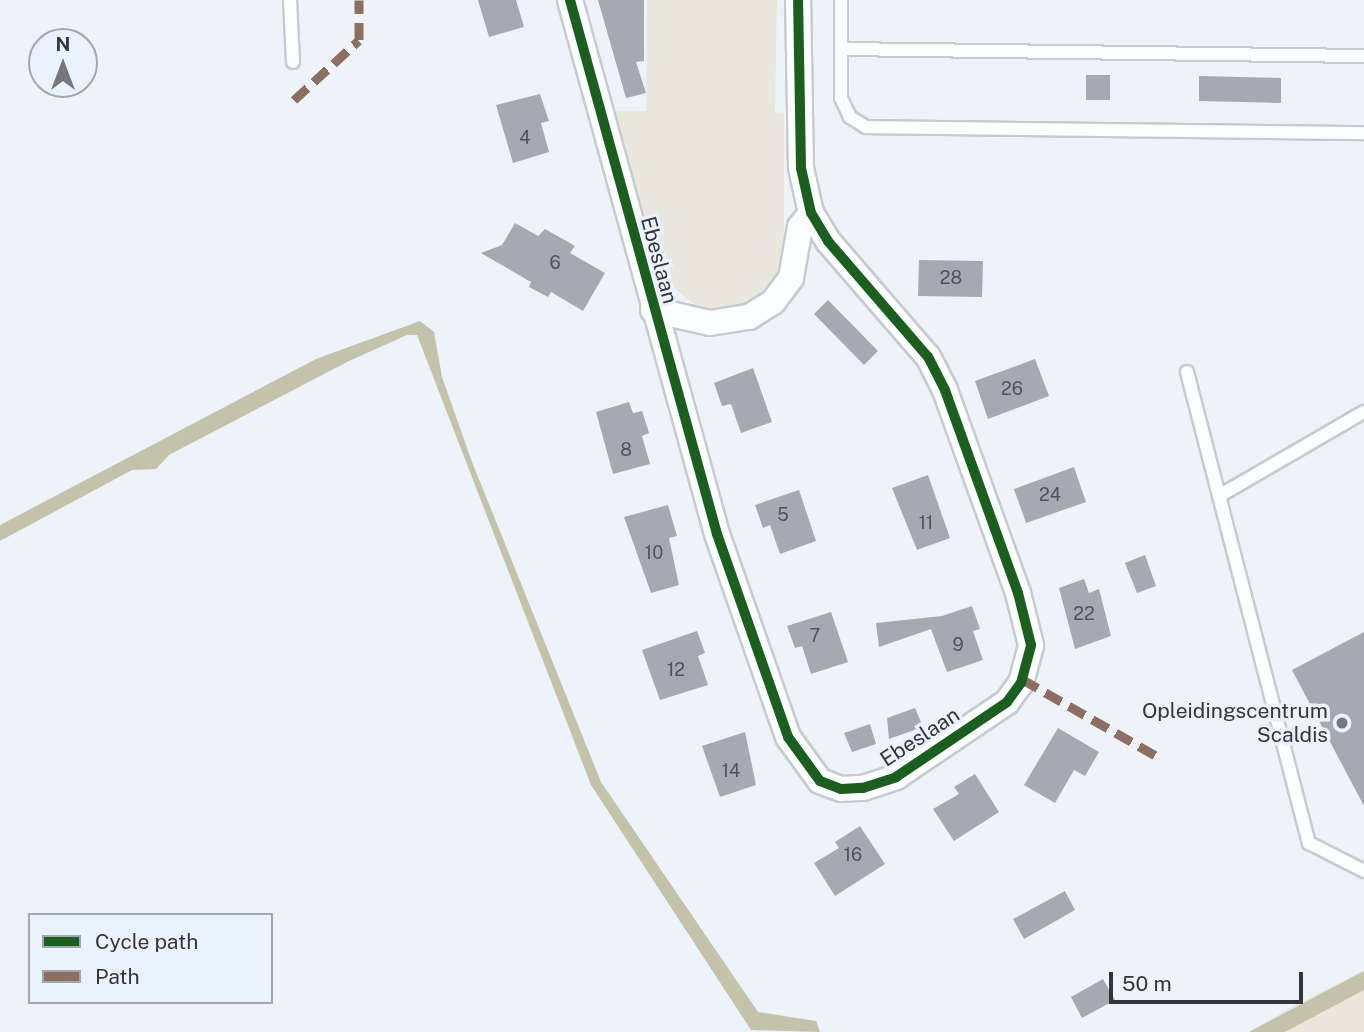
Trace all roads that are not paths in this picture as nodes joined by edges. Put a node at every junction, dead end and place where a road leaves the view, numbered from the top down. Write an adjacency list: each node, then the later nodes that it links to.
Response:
1 (290, 0): 7 (lane)
2 (570, 0): 10 (street, Ebeslaan)
3 (798, 0): 9 (street, Ebeslaan)
4 (841, 0): 5 (lane)
5 (841, 49): 6 (lane); 8 (lane)
6 (1364, 56)
7 (293, 62)
8 (1364, 133)
9 (811, 213): 10 (street, Ebeslaan); 10 (street, Ebeslaan)
10 (653, 310)
11 (1187, 372): 13 (lane)
12 (1364, 412): 13 (lane)
13 (1219, 496): 14 (lane)
14 (1364, 871)

